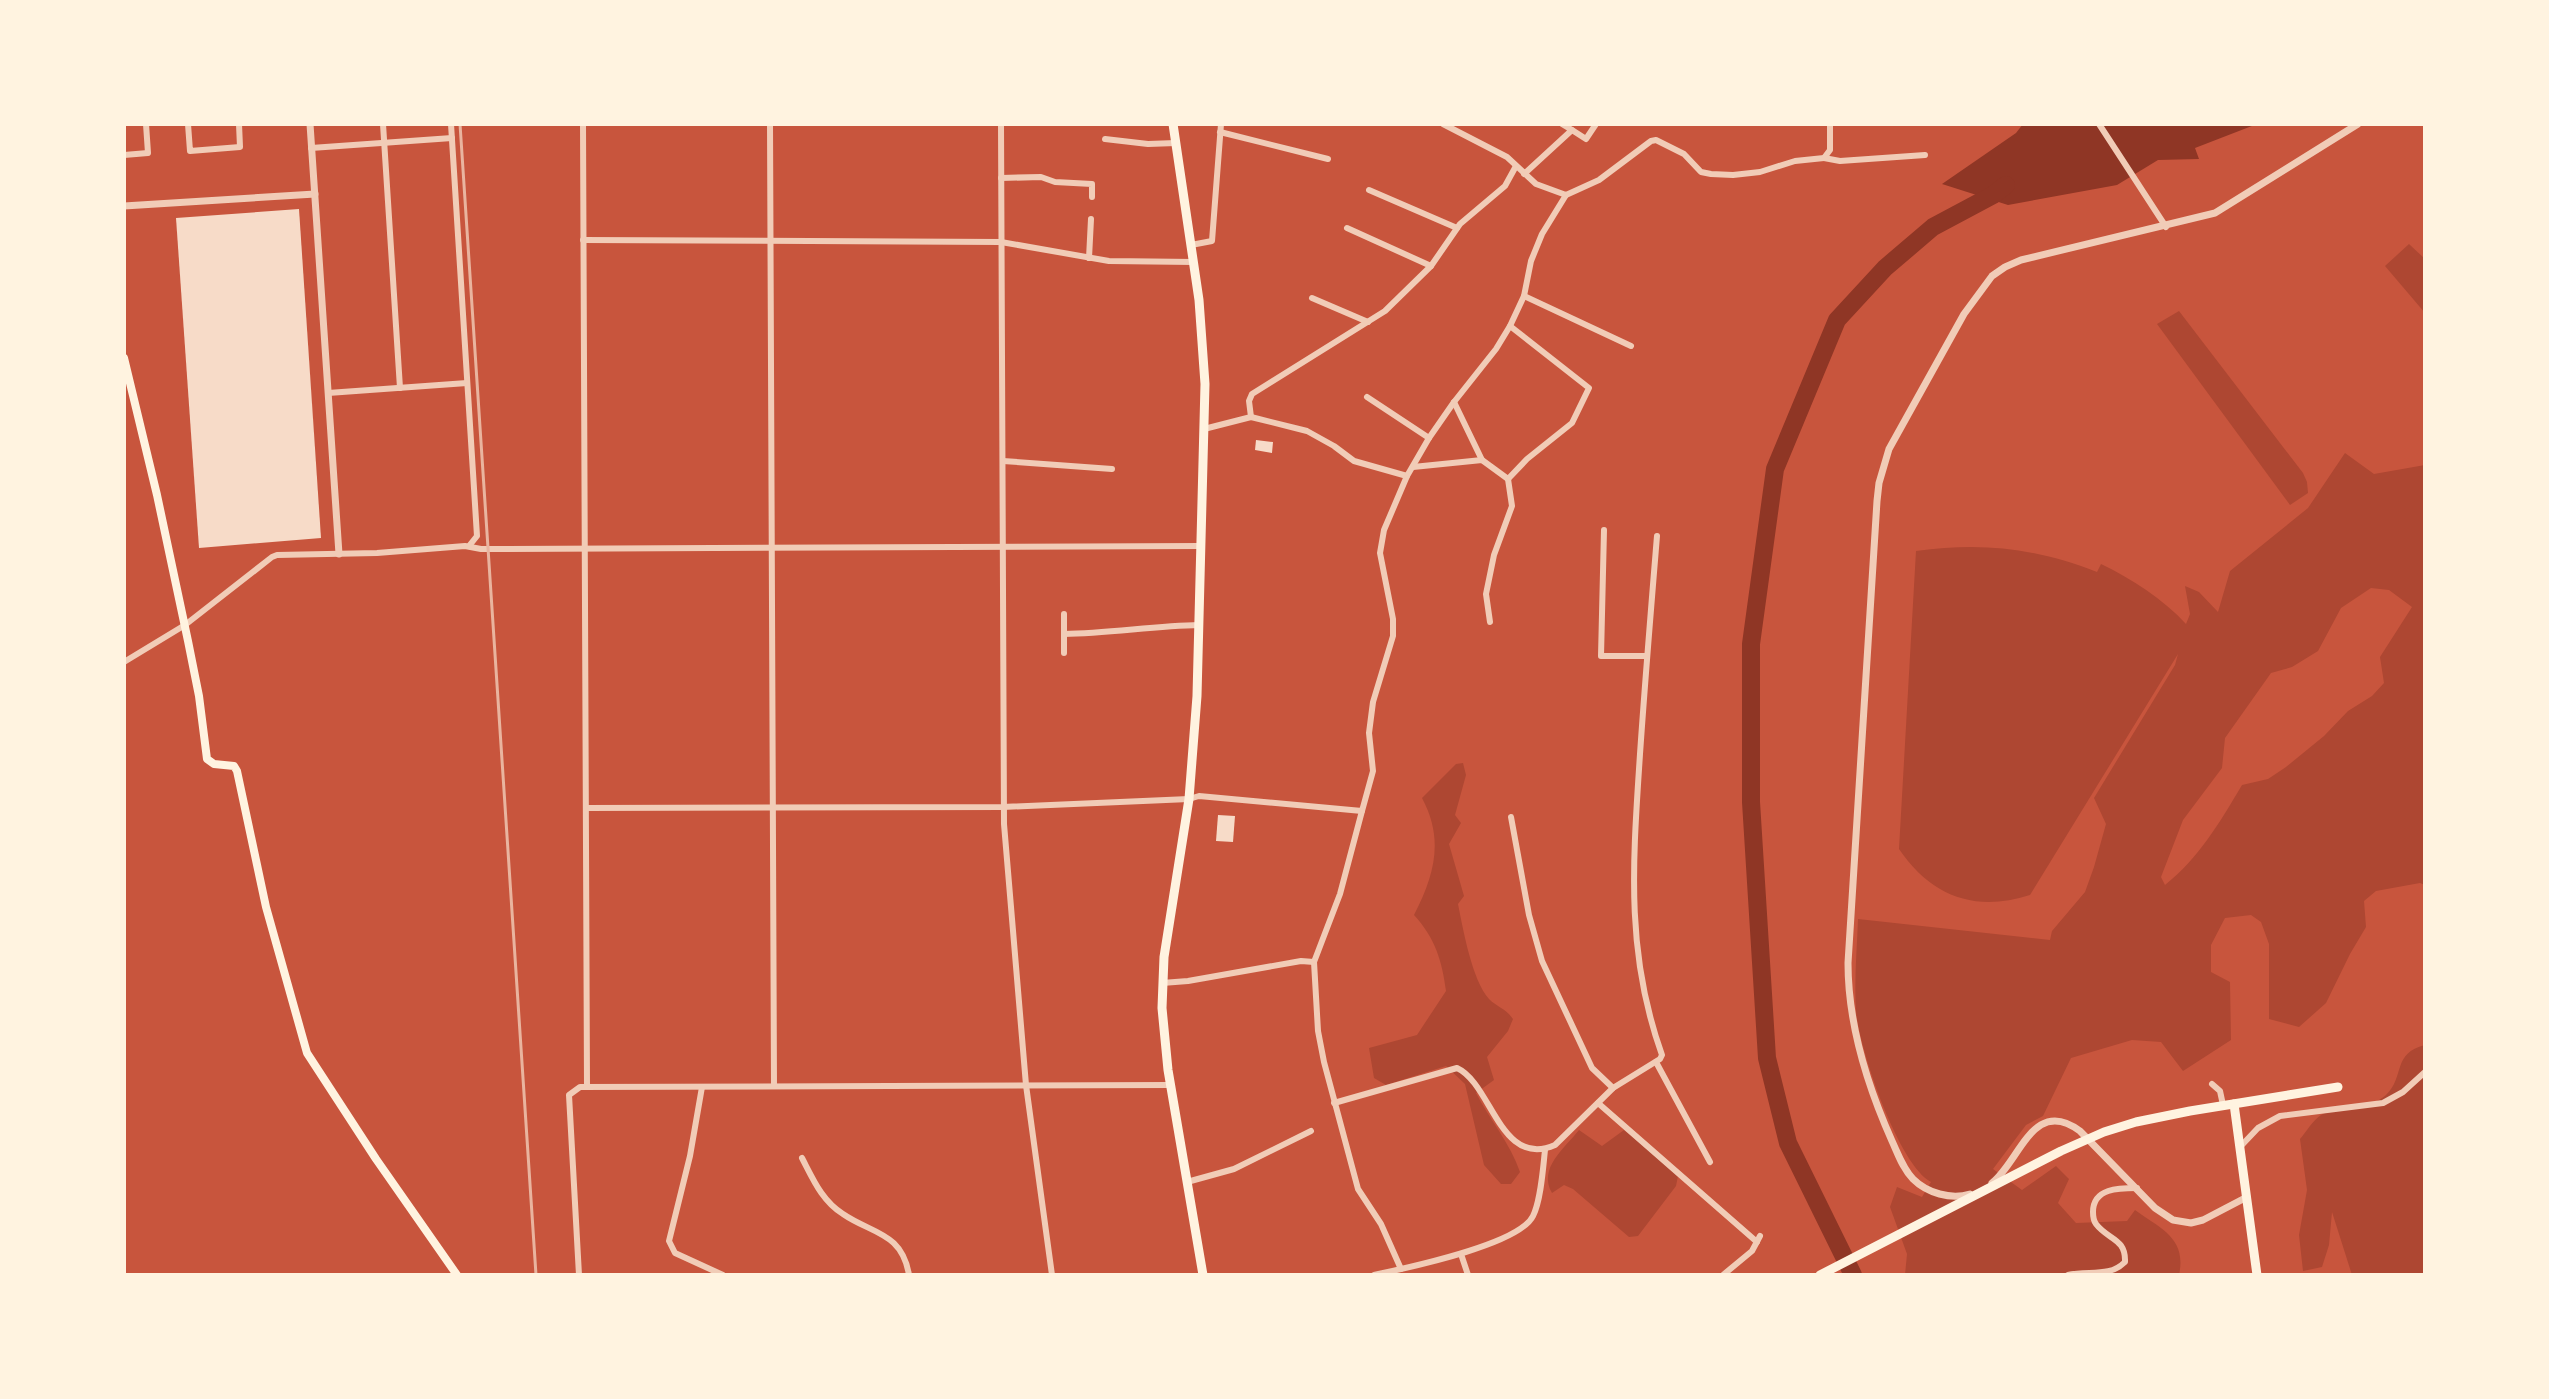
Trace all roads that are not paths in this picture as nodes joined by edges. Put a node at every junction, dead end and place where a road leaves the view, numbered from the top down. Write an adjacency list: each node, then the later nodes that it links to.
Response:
1 (146, 124): 24 (street)
2 (188, 124): 3 (street)
3 (239, 124)
4 (310, 124): 23 (street)
5 (383, 124): 21 (street)
6 (451, 124): 19 (street)
7 (583, 124): 40 (street)
8 (770, 124): 41 (street)
9 (1001, 124): 30 (street)
10 (1173, 124): 22 (main road)
11 (1443, 124): 28 (street)
12 (1562, 124): 18 (street)
13 (1596, 124): 18 (street)
14 (1830, 124): 26 (street)
15 (2099, 124): 37 (street)
16 (2358, 124): 37 (street)
17 (1220, 128): 27 (street); 43 (street)
18 (1572, 130): 29 (street)
19 (452, 138): 21 (street); 53 (street)
20 (1105, 139): 22 (street)
21 (384, 143): 23 (street); 54 (street)
22 (1176, 143): 43 (main road)
23 (311, 148): 32 (street)
24 (124, 155)
25 (1925, 155): 26 (street)
26 (1824, 158): 33 (street)
27 (1328, 159)
28 (1516, 166): 29 (street); 39 (street)
29 (1524, 174): 33 (street)
30 (1001, 178): 34 (street); 42 (street)
31 (1369, 190): 39 (street)
32 (315, 194): 35 (street); 55 (street)
33 (1566, 195): 47 (street)
34 (1092, 197)
35 (124, 206)
36 (1091, 219): 44 (street)
37 (2166, 227): 111 (street)
38 (1347, 228): 46 (street)
39 (1457, 228): 46 (street)
40 (583, 240): 41 (street); 73 (street)
41 (771, 241): 42 (street); 72 (street)
42 (1001, 242): 44 (street); 62 (street)
43 (1191, 245): 45 (main road)
44 (1089, 258): 45 (street)
45 (1194, 262): 59 (main road)
46 (1431, 266): 49 (street)
47 (1524, 296): 50 (street); 51 (street)
48 (1312, 298): 49 (street)
49 (1368, 322): 58 (street)
50 (1510, 326): 57 (street); 66 (street)
51 (1631, 346)
52 (124, 358): 77 (main road)
53 (467, 383): 54 (street); 69 (street)
54 (400, 388): 55 (street)
55 (328, 393): 74 (street)
56 (1367, 397): 60 (street)
57 (1454, 402): 60 (street); 61 (street)
58 (1251, 417): 59 (street); 65 (street)
59 (1204, 429): 71 (main road)
60 (1429, 438): 63 (street)
61 (1482, 460): 63 (street); 66 (street)
62 (1003, 461): 64 (street); 70 (street)
63 (1413, 467): 65 (street)
64 (1112, 469)
65 (1407, 476): 87 (street)
66 (1508, 479): 76 (street)
67 (1604, 530): 81 (street)
68 (1657, 536): 81 (street)
69 (469, 546): 73 (street); 74 (street)
70 (1003, 546): 71 (street); 72 (street); 84 (street)
71 (1202, 546): 78 (main road)
72 (772, 547): 73 (street); 86 (street)
73 (585, 549): 85 (street)
74 (339, 554): 77 (street)
75 (1064, 614): 79 (street)
76 (1490, 622)
77 (185, 625): 82 (street); 115 (main road)
78 (1199, 625): 79 (street); 83 (main road)
79 (1064, 634): 80 (street)
80 (1064, 653)
81 (1647, 656): 91 (street)
82 (124, 662)
83 (1189, 799): 84 (street); 87 (street); 90 (main road)
84 (1003, 807): 86 (street); 94 (street)
85 (586, 808): 86 (street); 97 (street)
86 (774, 808): 96 (street)
87 (1362, 811): 89 (street)
88 (1511, 817): 100 (street)
89 (1314, 962): 90 (street); 101 (street)
90 (1162, 983): 95 (main road)
91 (1656, 1062): 100 (street); 109 (street)
92 (2425, 1072): 106 (street)
93 (2212, 1084): 104 (street)
94 (1026, 1085): 95 (street); 96 (street); 119 (street)
95 (1171, 1085): 110 (main road)
96 (774, 1086): 98 (street)
97 (587, 1087): 98 (street); 116 (street)
98 (702, 1087): 117 (street)
99 (2338, 1087): 103 (main road)
100 (1613, 1088): 102 (street)
101 (1334, 1103): 107 (street); 114 (street)
102 (1598, 1103): 107 (street); 123 (street)
103 (2234, 1104): 104 (main road); 106 (main road)
104 (2223, 1105): 124 (main road)
105 (1311, 1131): 110 (street)
106 (2240, 1147): 112 (main road)
107 (1545, 1150): 113 (street)
108 (802, 1158): 118 (street)
109 (1710, 1162)
110 (1187, 1182): 120 (main road)
111 (2137, 1188): 112 (street); 125 (street)
112 (2247, 1197): 126 (main road)
113 (1461, 1254): 114 (street); 122 (street)
114 (1401, 1269): 121 (street)
115 (457, 1275)
116 (579, 1275)
117 (723, 1275)
118 (909, 1275)
119 (1052, 1275)
120 (1203, 1275)
121 (1374, 1275)
122 (1468, 1275)
123 (1723, 1275)
124 (1820, 1275)
125 (2068, 1275)
126 (2257, 1275)

